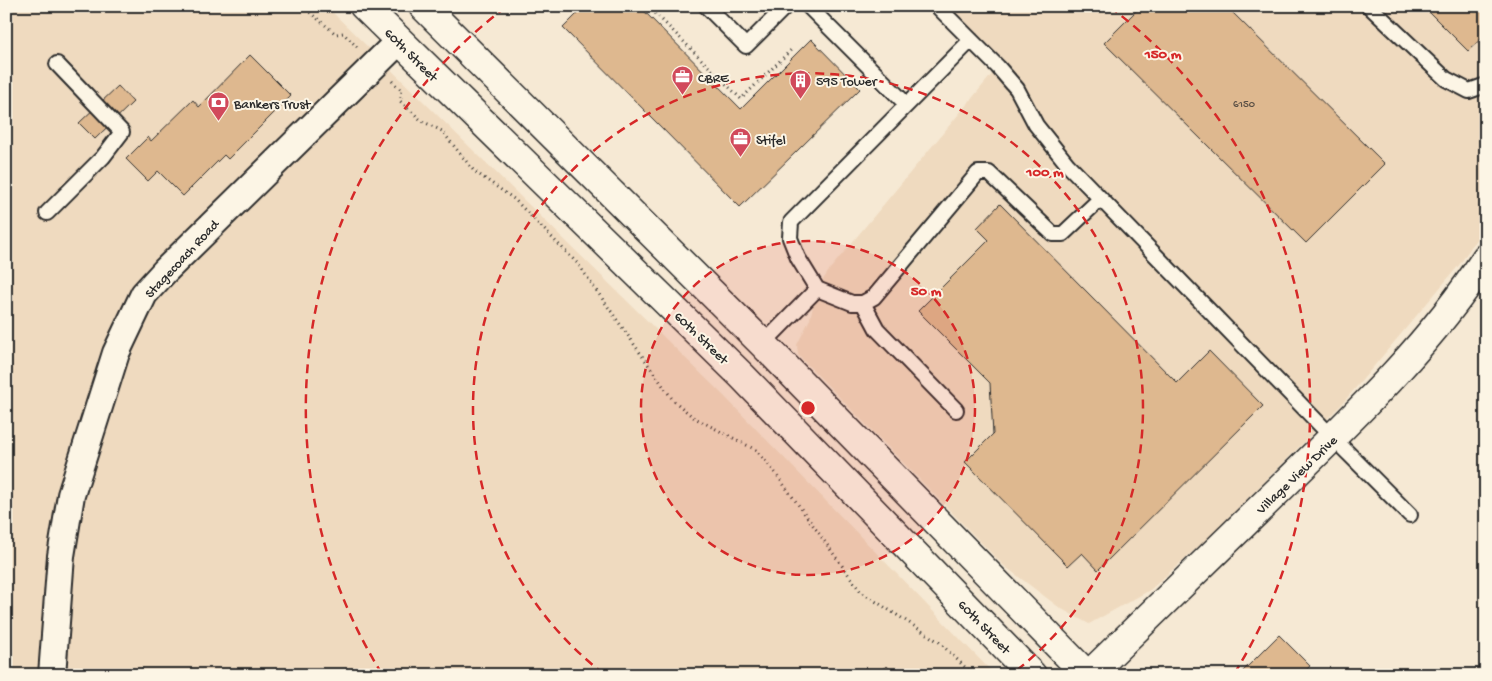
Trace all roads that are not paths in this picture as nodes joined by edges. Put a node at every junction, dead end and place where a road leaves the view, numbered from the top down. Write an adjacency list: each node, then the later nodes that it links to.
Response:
1 (364, 6): 9 (street, 60th Street)
2 (706, 6): 3 (lane)
3 (786, 6)
4 (808, 6): 12 (lane)
5 (937, 6): 8 (lane)
6 (1370, 6): 11 (lane)
7 (428, 8): 9 (street, Stagecoach Road); 18 (street)
8 (970, 40): 12 (lane); 13 (lane)
9 (399, 41): 22 (street, Stagecoach Road); 23 (street, 60th Street)
10 (57, 64): 14 (lane)
11 (1486, 85)
12 (906, 104): 16 (lane)
13 (1100, 199): 17 (lane); 20 (lane)
14 (47, 213)
15 (1486, 258): 20 (street, Village View Drive)
16 (816, 289): 17 (lane); 18 (lane)
17 (863, 303): 19 (lane)
18 (763, 344): 24 (street)
19 (956, 410)
20 (1332, 438): 21 (lane); 24 (street, Village View Drive)
21 (1410, 515)
22 (52, 675)
23 (1032, 675)
24 (1088, 675)

